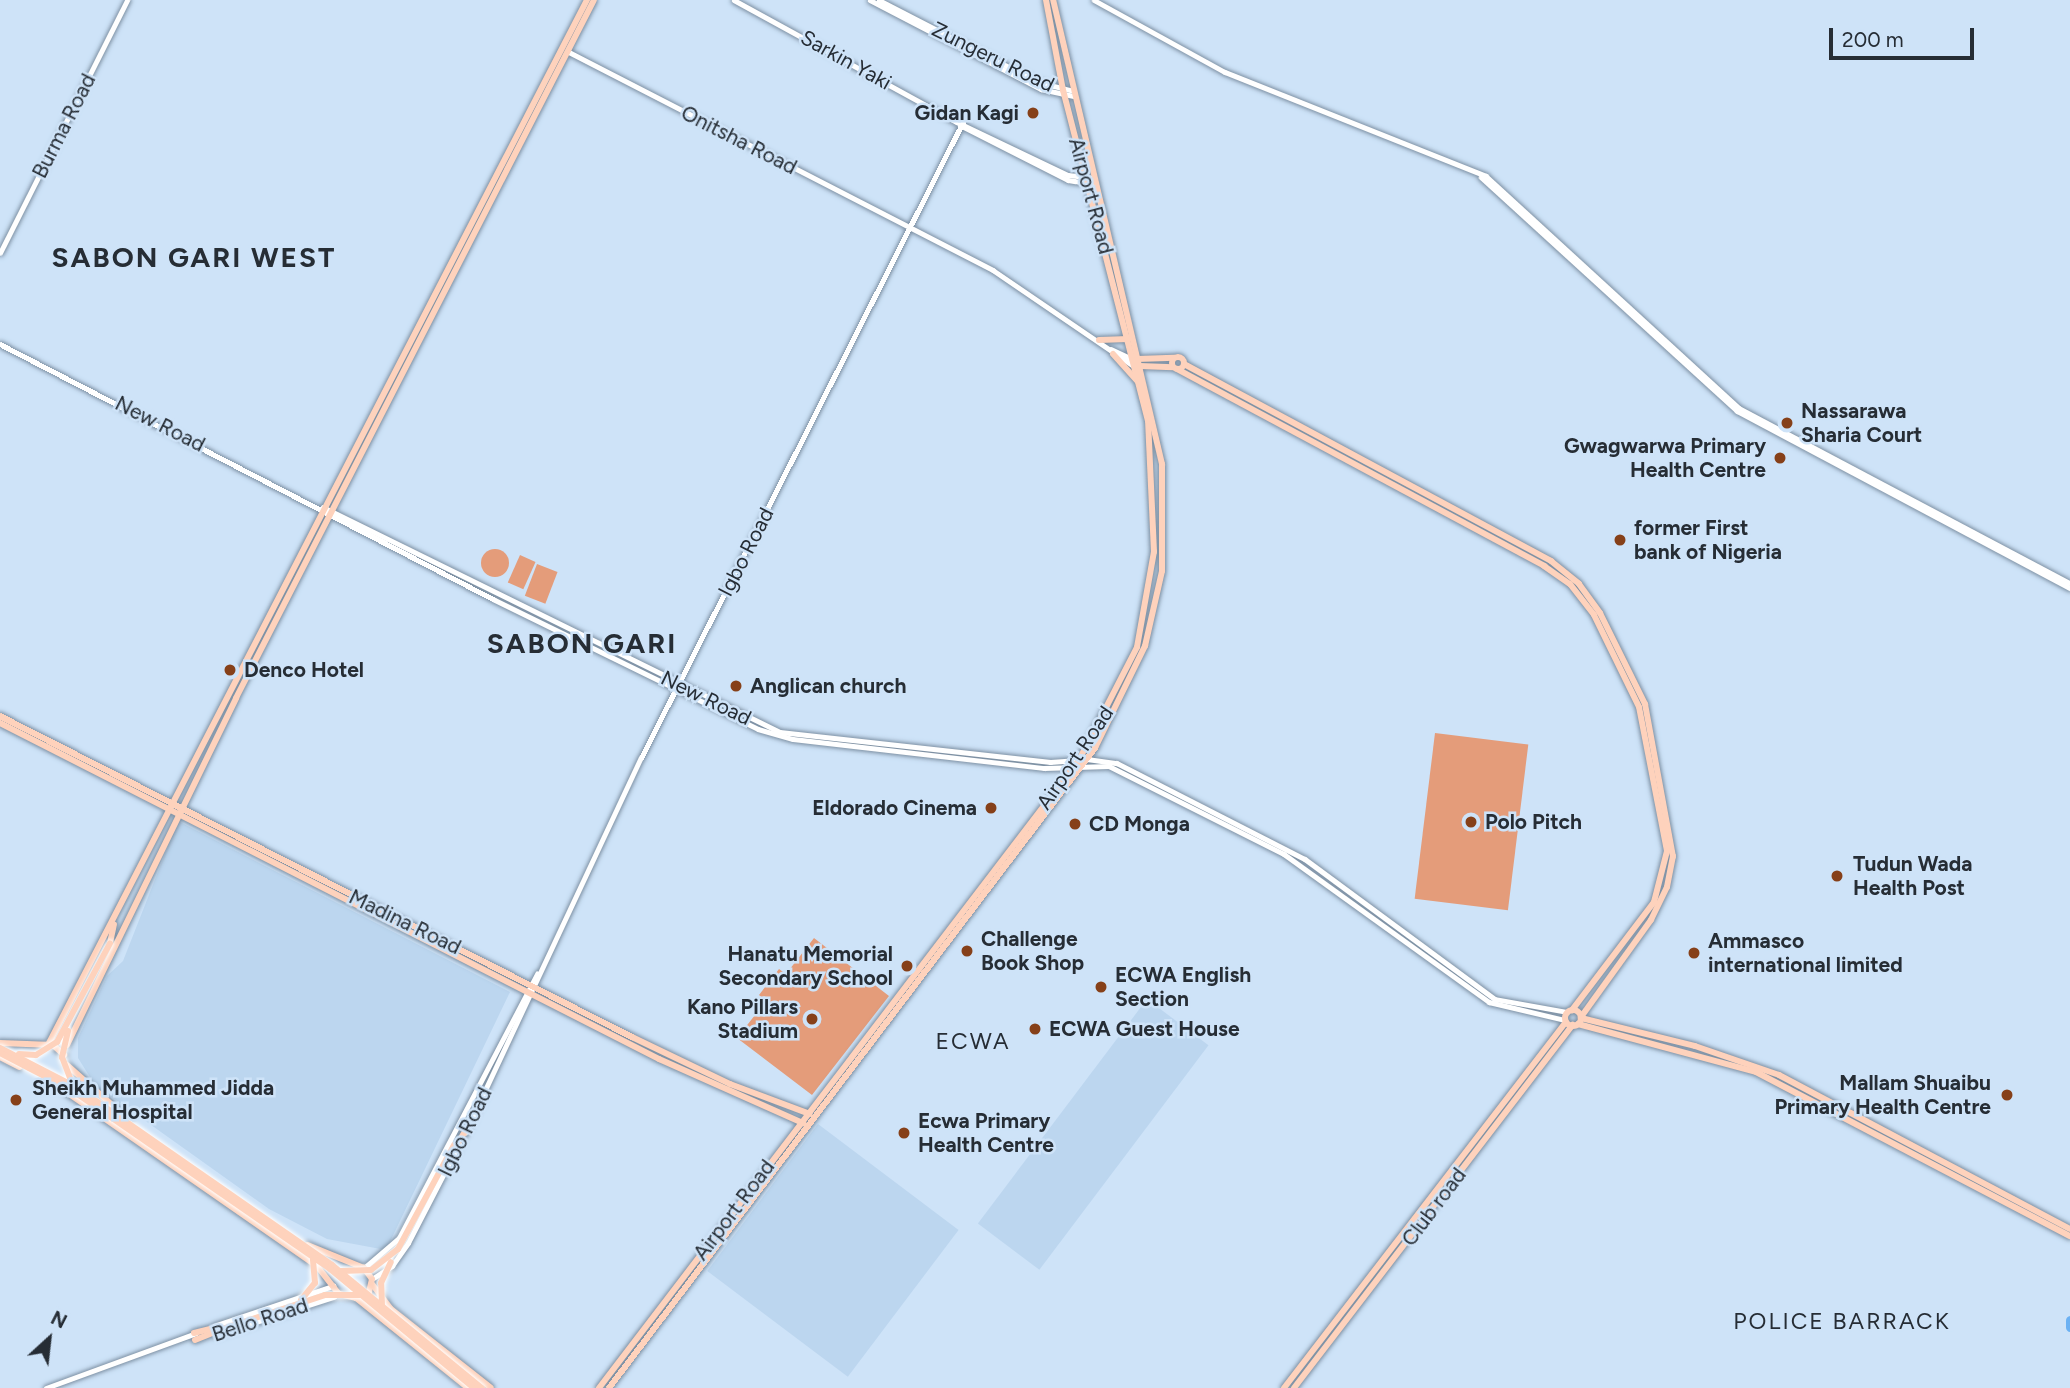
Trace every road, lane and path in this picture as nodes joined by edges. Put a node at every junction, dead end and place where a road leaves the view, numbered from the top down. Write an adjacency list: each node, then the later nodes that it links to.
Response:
1 (127, 0): 15 (street, Burma Road)
2 (587, 0): 16 (main road)
3 (593, 0): 10 (main road)
4 (734, 0): 12 (street, Sarkin Yaki)
5 (870, 0): 11 (street)
6 (879, 0): 11 (street, Zungeru Road)
7 (1046, 0): 11 (main road, Airport Road)
8 (1053, 0): 11 (main road, Airport Road)
9 (1094, 0): 28 (street)
10 (569, 52): 14 (street, Onitsha Road); 16 (main road)
11 (1068, 93): 13 (main road, Airport Road)
12 (963, 125): 13 (street, Sarkin Yaki); 14 (street, Igbo Road)
13 (1091, 181): 17 (main road, Airport Road); 23 (main road, Airport Road)
14 (911, 226): 18 (street, Onitsha Road); 30 (street, Igbo Road)
15 (0, 253)
16 (441, 289): 27 (main road)
17 (1128, 339): 18 (main road); 23 (main road, Airport Road)
18 (1099, 340): 20 (street, Onitsha Road)
19 (0, 344): 27 (street, New Road)
20 (1107, 347): 21 (street); 23 (street)
21 (1113, 354): 23 (street); 26 (main road)
22 (1174, 358): 23 (main road); 24 (main road); 25 (main road)
23 (1138, 363): 25 (main road); 26 (main road, Airport Road); 29 (main road, Airport Road)
24 (1184, 364): 25 (main road); 39 (main road)
25 (1175, 368): 39 (main road)
26 (1139, 384): 29 (main road, Airport Road)
27 (326, 510): 30 (street, New Road); 31 (street, New Road); 36 (main road)
28 (2070, 586)
29 (1153, 601): 35 (main road, Airport Road)
30 (679, 685): 31 (street, Igbo Road); 34 (street, New Road)
31 (676, 691): 34 (street, New Road); 41 (street, Igbo Road)
32 (0, 716): 36 (main road, Madina Road)
33 (0, 723): 36 (main road, Madina Road)
34 (780, 734): 35 (street, New Road)
35 (1081, 762): 43 (street, New Road); 55 (main road, Airport Road); 56 (main road, Airport Road)
36 (177, 810): 37 (main road); 38 (main road); 41 (main road, Madina Road); 42 (main road, Madina Road)
37 (115, 921): 40 (main road); 47 (main road)
38 (124, 925): 40 (main road); 48 (main road)
39 (1640, 929): 44 (main road); 45 (main road)
40 (111, 943): 49 (main road, bridge); 54 (main road, bridge)
41 (532, 986): 42 (street, Igbo Road); 55 (main road, Madina Road)
42 (529, 993): 57 (main road, Madina Road); 59 (street, Igbo Road); 60 (street, Igbo Road)
43 (1494, 1001): 44 (street); 45 (street)
44 (1569, 1011): 45 (main road); 45 (main road)
45 (1574, 1021): 62 (main road); 63 (main road); 82 (main road); 83 (main road, Club road)
46 (0, 1045): 47 (main road); 49 (main road, bridge)
47 (46, 1045): 48 (main road); 52 (main road)
48 (63, 1053): 51 (main road)
49 (14, 1054): 54 (main road, bridge)
50 (0, 1055): 52 (main road); 64 (main road, bridge)
51 (65, 1064): 53 (main road); 65 (main road)
52 (39, 1076): 53 (main road)
53 (47, 1079): 69 (main road)
54 (76, 1087): 67 (main road, bridge)
55 (807, 1113): 56 (main road, Madina Road); 57 (main road, Airport Road)
56 (815, 1116): 58 (main road, Airport Road)
57 (800, 1122): 58 (main road, Madina Road); 80 (main road, Airport Road)
58 (809, 1124): 81 (main road, Airport Road)
59 (458, 1126): 61 (main road); 66 (street, Igbo Road)
60 (466, 1130): 61 (main road); 68 (street, Igbo Road)
61 (455, 1146): 67 (main road, bridge); 72 (main road, bridge)
62 (2070, 1229)
63 (2070, 1236)
64 (313, 1259): 71 (main road, bridge); 73 (main road, bridge)
65 (347, 1264): 66 (main road); 69 (main road)
66 (364, 1268): 68 (main road)
67 (339, 1271): 72 (main road, bridge)
68 (372, 1281): 71 (main road); 79 (main road)
69 (332, 1282): 70 (main road); 74 (street, Bello Road)
70 (341, 1295): 71 (main road); 74 (street, Bello Road)
71 (359, 1297): 73 (main road, bridge); 76 (main road); 77 (main road, bridge)
72 (382, 1306): 78 (main road, bridge)
73 (224, 1327): 74 (main road)
74 (195, 1337): 75 (street, Bello Road)
75 (46, 1388)
76 (468, 1388)
77 (474, 1388)
78 (482, 1388)
79 (491, 1388)
80 (599, 1388)
81 (609, 1388)
82 (1284, 1388)
83 (1294, 1388)

